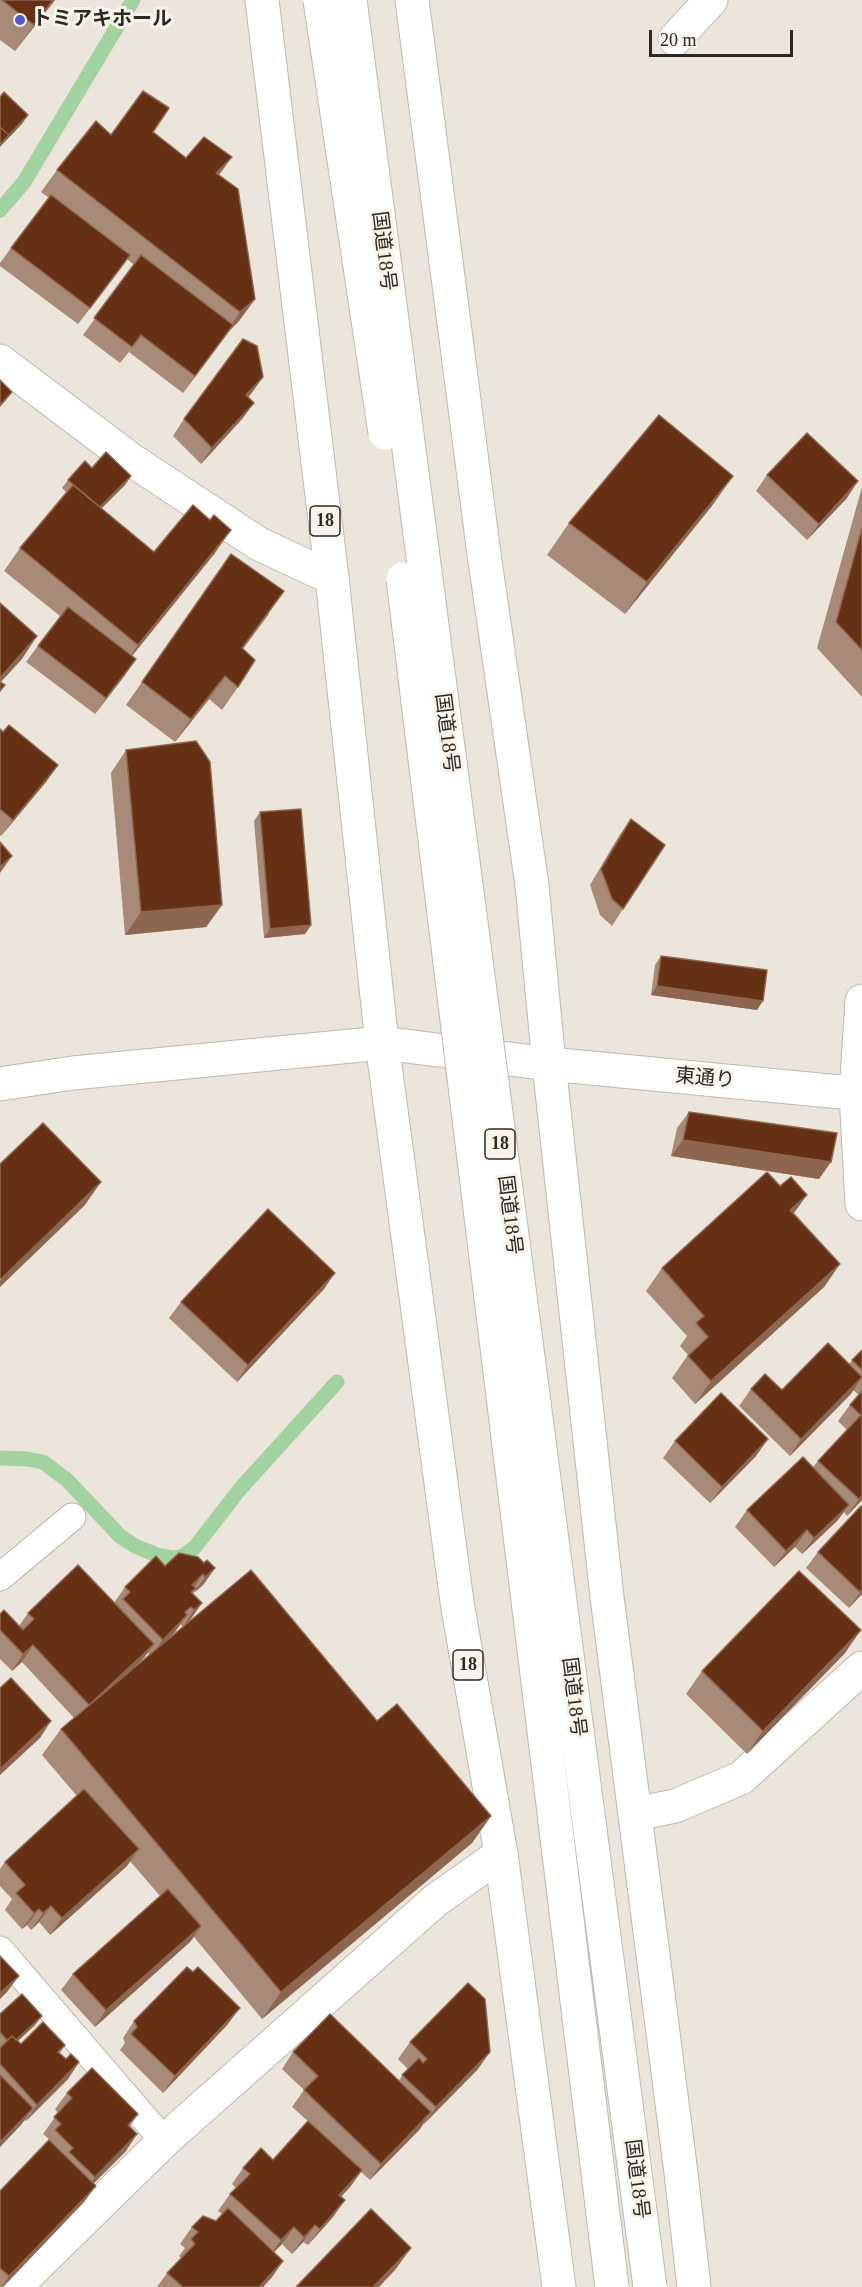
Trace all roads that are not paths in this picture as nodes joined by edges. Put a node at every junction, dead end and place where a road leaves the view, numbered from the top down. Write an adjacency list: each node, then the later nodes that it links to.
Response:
1 (262, 0): 8 (main road, 18)
2 (320, 0): 24 (main road, 国道18号 / 18, bridge)
3 (350, 0): 25 (main road, 国道18号 / 18, bridge)
4 (412, 0): 11 (main road)
5 (711, 0): 6 (main road)
6 (675, 39)
7 (0, 361): 8 (main road)
8 (332, 578): 10 (main road, 18)
9 (862, 1001): 13 (main road)
10 (382, 1043): 11 (main road, 東通り); 12 (main road, 東通り); 19 (main road, 18)
11 (549, 1064): 13 (main road, 東通り); 18 (main road)
12 (0, 1084)
13 (859, 1094): 14 (main road)
14 (862, 1204)
15 (72, 1517): 16 (lane)
16 (0, 1577)
17 (862, 1668): 18 (main road)
18 (635, 1814): 26 (main road)
19 (501, 1854): 21 (main road); 23 (main road, 18)
20 (0, 1950): 21 (lane)
21 (165, 2141): 22 (main road)
22 (15, 2287)
23 (559, 2287)
24 (612, 2287)
25 (650, 2287)
26 (694, 2287)

